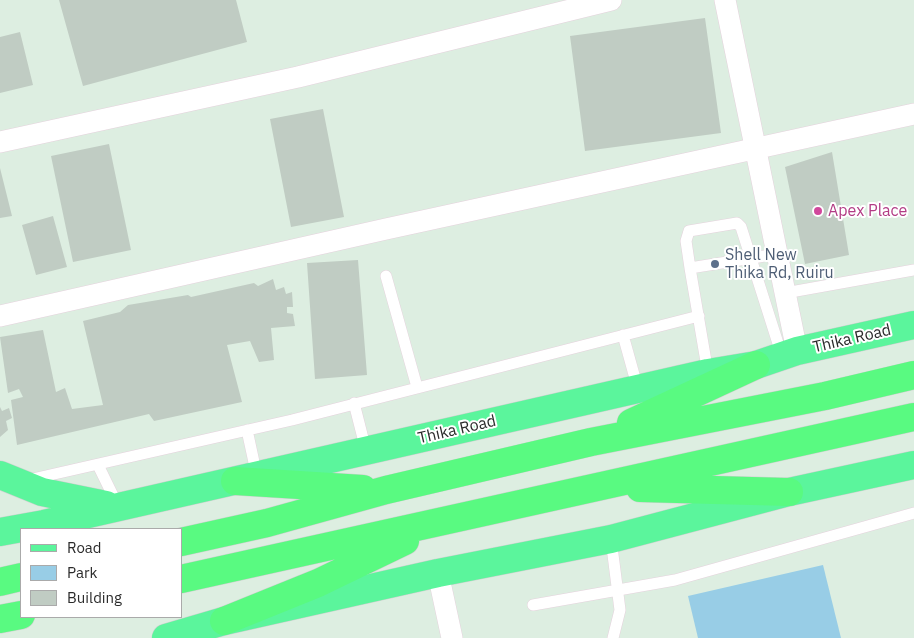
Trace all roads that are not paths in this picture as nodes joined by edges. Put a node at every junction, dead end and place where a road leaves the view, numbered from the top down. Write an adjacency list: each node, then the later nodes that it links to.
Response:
1 (611, 0): 4 (street)
2 (725, 0): 5 (street)
3 (914, 114): 5 (street)
4 (0, 142)
5 (754, 148): 6 (street); 12 (street)
6 (777, 254): 7 (lane); 11 (street)
7 (752, 257): 8 (lane); 8 (lane); 16 (lane)
8 (690, 268): 13 (lane)
9 (914, 270): 11 (lane)
10 (386, 276): 20 (lane)
11 (785, 293): 16 (street)
12 (0, 316)
13 (698, 316): 15 (lane); 18 (lane)
14 (914, 325): 16 (main road, Thika Road)
15 (623, 335): 20 (lane); 21 (lane)
16 (790, 354): 17 (main road, Thika Road)
17 (756, 365): 18 (main road, Thika Road); 25 (highway)
18 (708, 373): 21 (main road, Thika Road)
19 (914, 374): 25 (highway)
20 (417, 387): 22 (lane)
21 (638, 389): 26 (main road, Thika Road)
22 (354, 403): 24 (lane); 26 (lane)
23 (914, 417): 31 (highway)
24 (247, 430): 27 (lane); 29 (lane)
25 (591, 442): 32 (highway)
26 (366, 450): 29 (main road, Thika Road)
27 (98, 465): 30 (lane); 34 (lane)
28 (914, 465): 33 (main road)
29 (246, 478): 32 (highway); 34 (main road, Thika Road)
30 (8, 479): 34 (main road)
31 (600, 487): 33 (highway); 36 (highway)
32 (386, 490): 41 (highway)
33 (789, 492): 40 (main road)
34 (118, 506): 38 (main road, Thika Road)
35 (914, 513): 46 (lane)
36 (444, 522): 44 (highway); 50 (highway)
37 (20, 528): 39 (main road, Thika Road)
38 (22, 528)
39 (0, 532)
40 (611, 539): 42 (main road); 46 (lane)
41 (182, 542)
42 (438, 573): 50 (main road); 52 (street)
43 (20, 577): 45 (highway)
44 (182, 579)
45 (0, 582)
46 (618, 590): 47 (lane); 53 (lane)
47 (533, 605)
48 (20, 615): 49 (highway)
49 (0, 619)
50 (224, 621): 51 (main road)
51 (166, 638)
52 (452, 638)
53 (613, 638)

